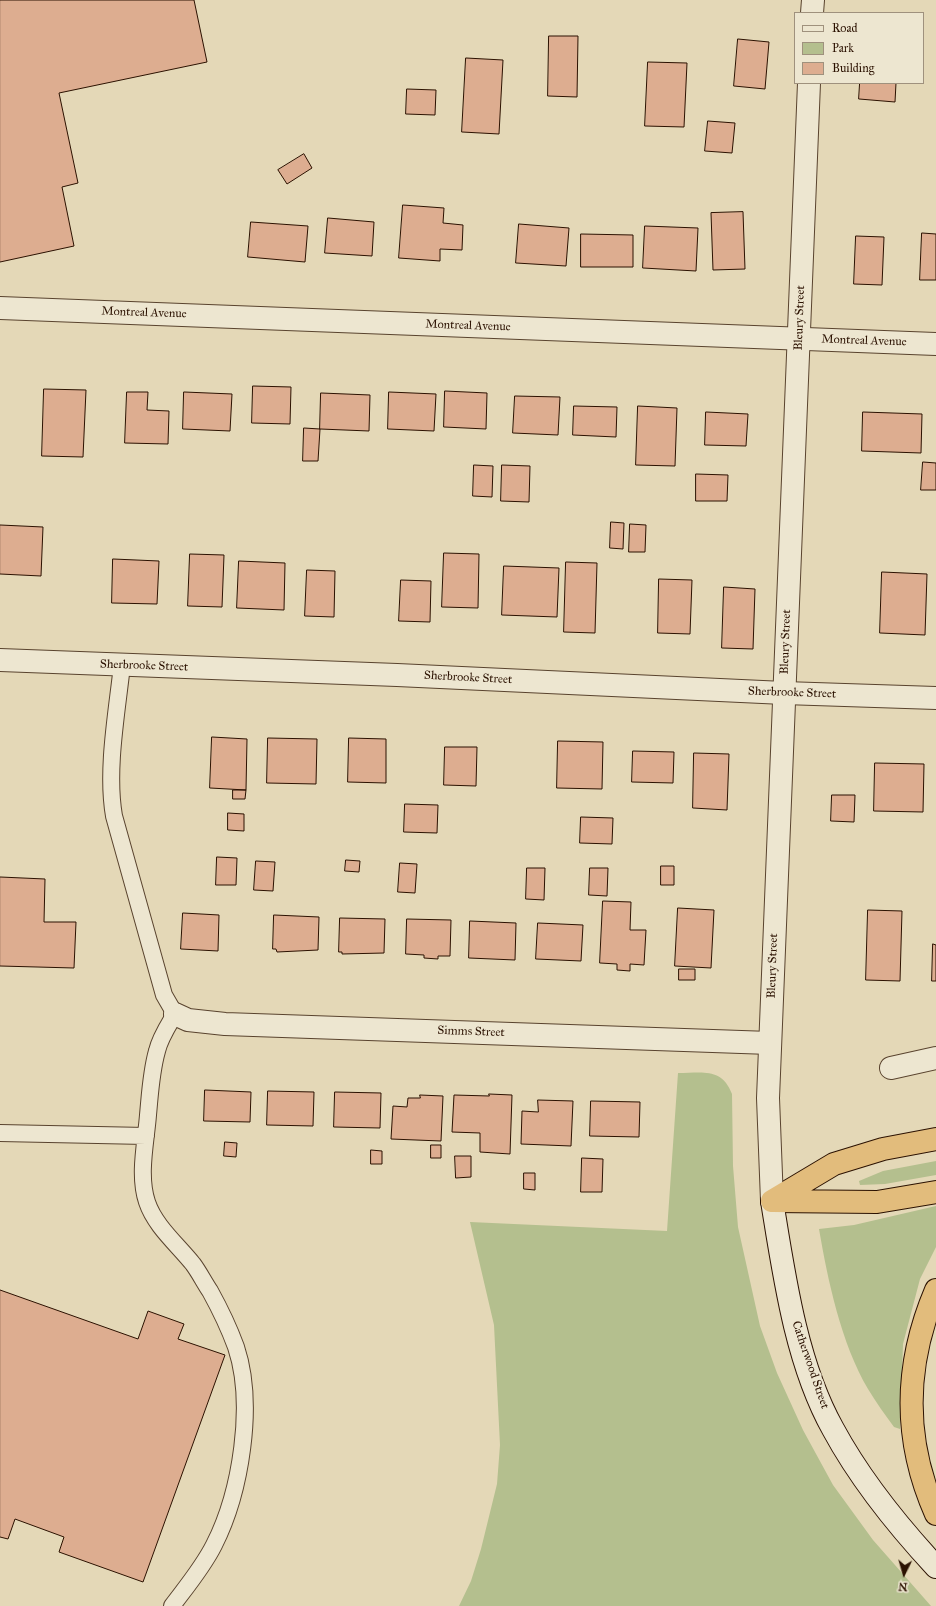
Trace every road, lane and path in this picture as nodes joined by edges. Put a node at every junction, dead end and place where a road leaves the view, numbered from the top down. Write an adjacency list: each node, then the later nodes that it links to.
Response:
1 (813, 0): 2 (street)
2 (812, 12)
3 (809, 84): 5 (street, Bleury Street)
4 (0, 308): 5 (street, Montreal Avenue)
5 (799, 339): 6 (street, Montreal Avenue); 9 (street, Bleury Street)
6 (936, 344)
7 (0, 660): 8 (street, Sherbrooke Street)
8 (122, 665): 9 (street, Sherbrooke Street); 11 (lane)
9 (784, 693): 10 (street, Sherbrooke Street); 12 (street, Bleury Street)
10 (936, 698)
11 (175, 1014): 12 (street, Simms Street); 16 (lane)
12 (770, 1043): 19 (street, Bleury Street)
13 (936, 1058): 14 (street)
14 (891, 1068)
15 (0, 1133): 16 (lane)
16 (146, 1136): 23 (lane)
17 (936, 1139): 19 (highway)
18 (936, 1192): 19 (highway)
19 (772, 1201): 22 (street, Catherwood Street)
20 (936, 1290): 21 (highway)
21 (936, 1514)
22 (936, 1567)
23 (172, 1606)

